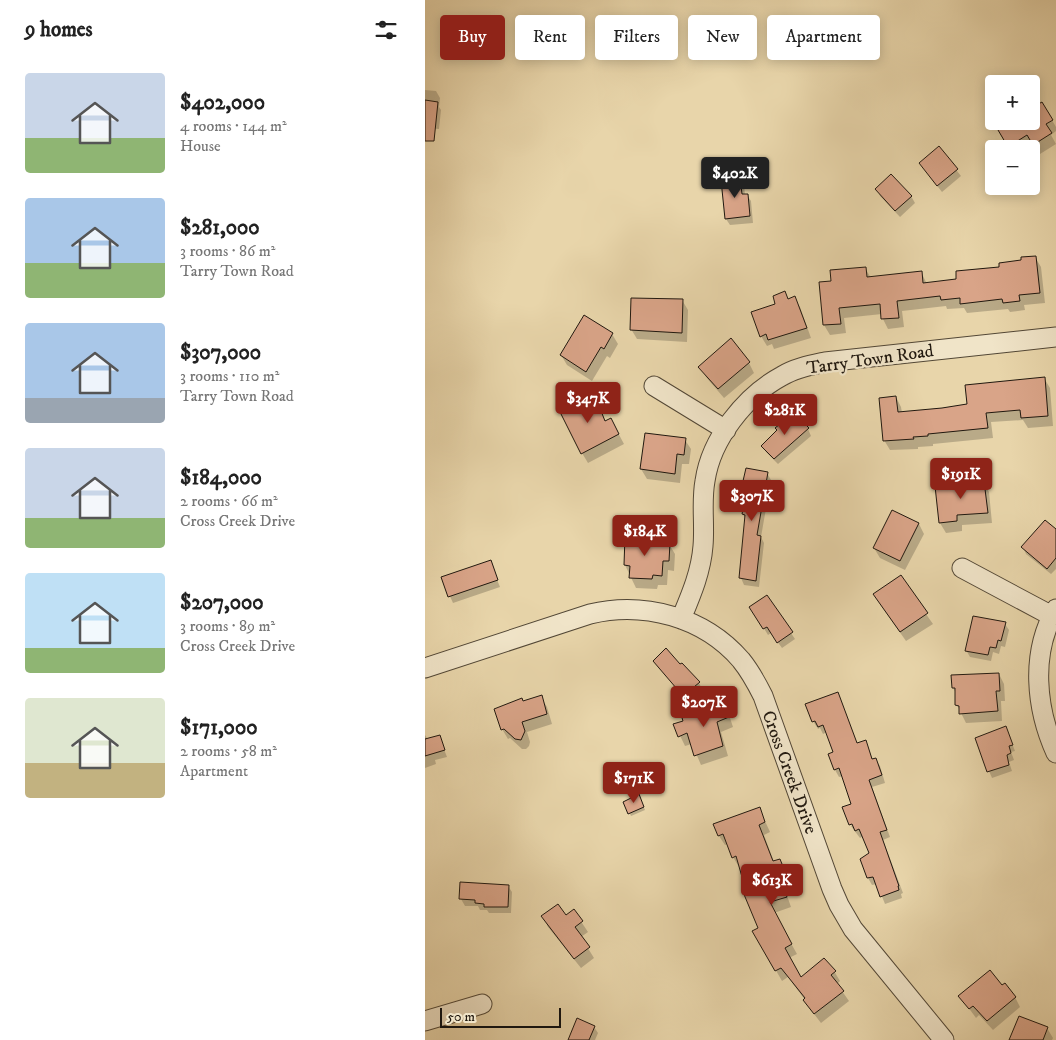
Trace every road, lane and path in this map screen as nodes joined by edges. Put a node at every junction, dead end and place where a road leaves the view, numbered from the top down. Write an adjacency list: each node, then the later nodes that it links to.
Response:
1 (1056, 337): 3 (street, Tarry Town Road)
2 (655, 386): 3 (street)
3 (726, 430): 6 (street, Tarry Town Road)
4 (962, 568): 5 (street)
5 (1054, 612): 8 (street)
6 (681, 619): 7 (street, Cross Creek Drive); 11 (street, Cross Creek Drive)
7 (425, 668)
8 (1056, 753)
9 (483, 1004): 10 (street)
10 (425, 1021)
11 (944, 1040)

